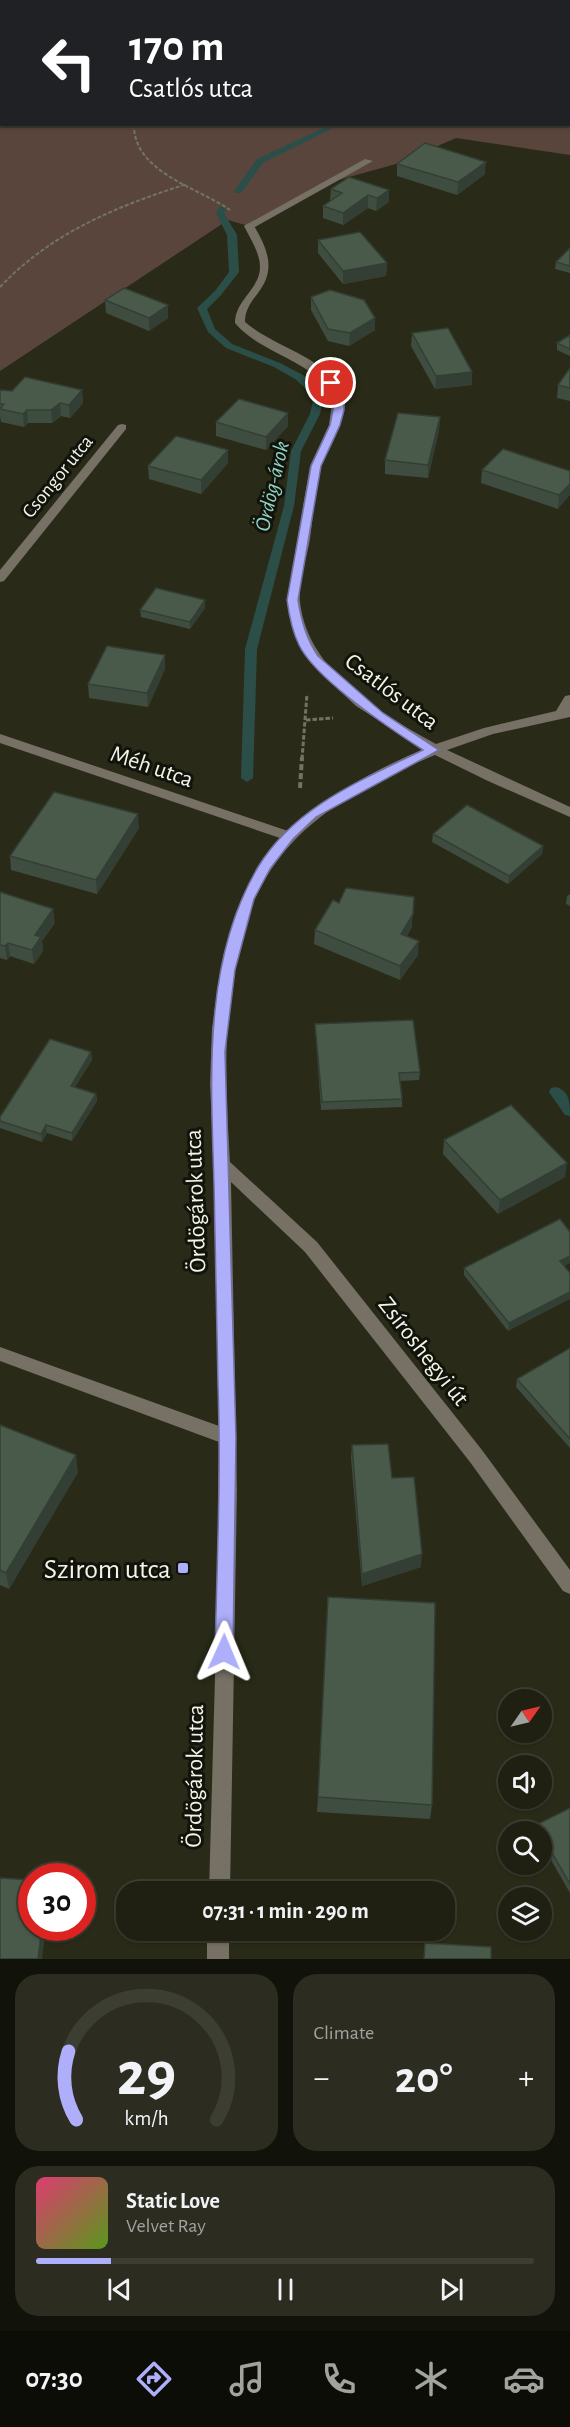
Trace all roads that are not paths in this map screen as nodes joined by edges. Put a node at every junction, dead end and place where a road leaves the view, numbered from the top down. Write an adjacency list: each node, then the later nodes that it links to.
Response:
1 (368, 161): 7 (street, Csatlós utca)
2 (122, 427): 3 (street, Csongor utca)
3 (0, 578)
4 (570, 699): 5 (street)
5 (566, 714): 7 (street, Ördögárok utca)
6 (0, 738): 9 (street, Méh utca)
7 (432, 750): 8 (street, Csatlós utca); 9 (street, Ördögárok utca)
8 (570, 812)
9 (289, 836): 10 (street, Ördögárok utca)
10 (222, 1164): 12 (street, Ördögárok utca); 13 (street, Zsíroshegyi út)
11 (0, 1354): 12 (street)
12 (228, 1437): 14 (street, Ördögárok utca)
13 (570, 1585)
14 (219, 1881)
15 (218, 1941): 16 (street)
16 (218, 1959)

